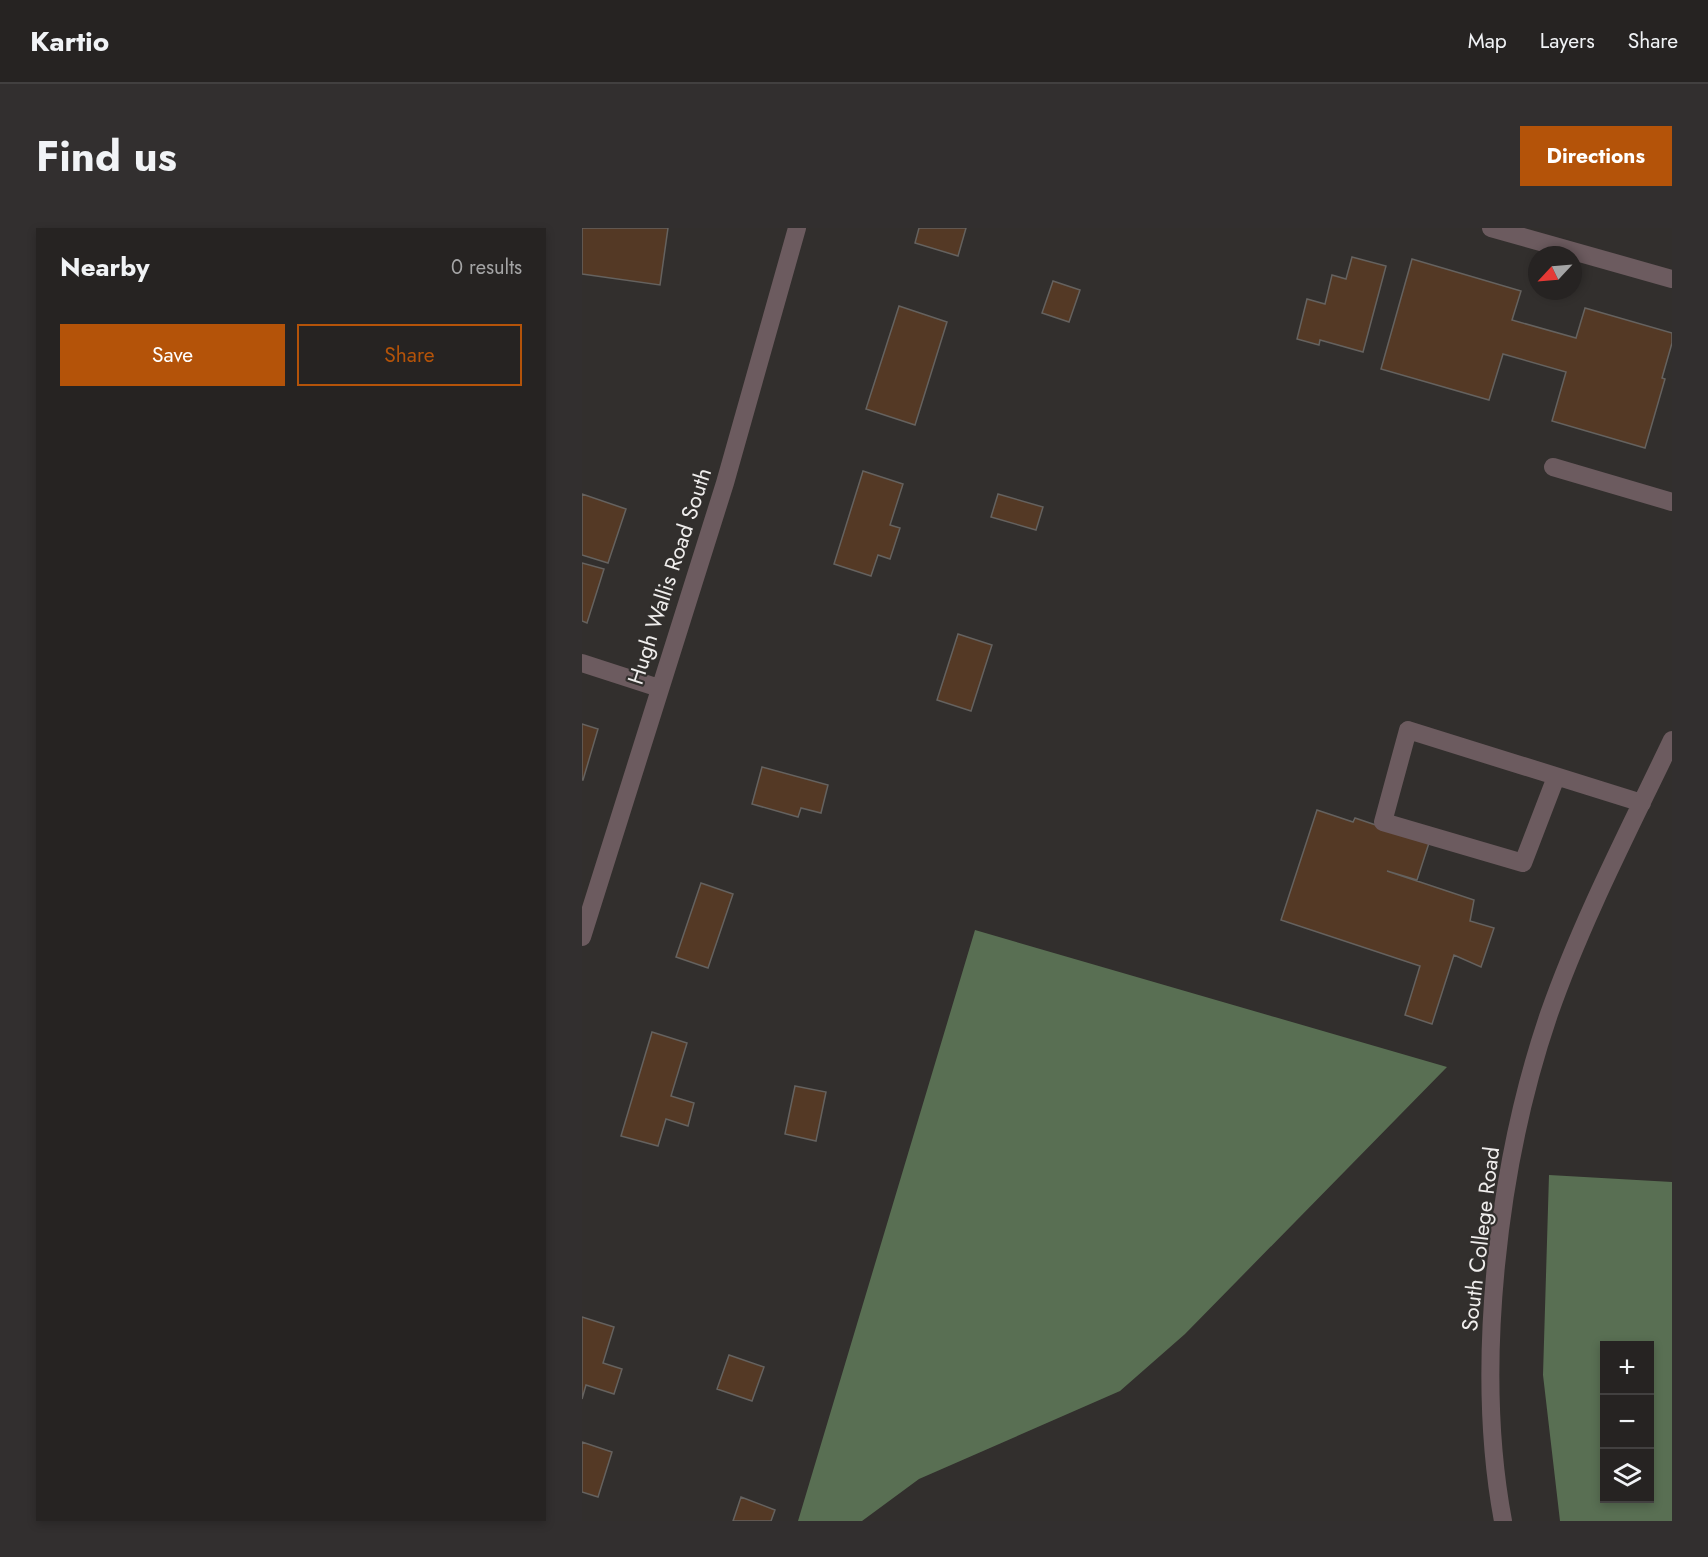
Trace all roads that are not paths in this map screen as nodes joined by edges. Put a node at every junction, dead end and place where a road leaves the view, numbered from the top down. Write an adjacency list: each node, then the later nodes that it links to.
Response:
1 (797, 228): 7 (street, Hugh Wallis Road South)
2 (1491, 228): 3 (street)
3 (1672, 279)
4 (1553, 466): 5 (street)
5 (1672, 502)
6 (582, 663): 7 (street)
7 (659, 688): 11 (street, Hugh Wallis Road South)
8 (1672, 740): 10 (street, South College Road)
9 (1556, 777): 9 (street); 10 (street)
10 (1642, 803): 12 (street, South College Road)
11 (582, 938)
12 (1503, 1521)

